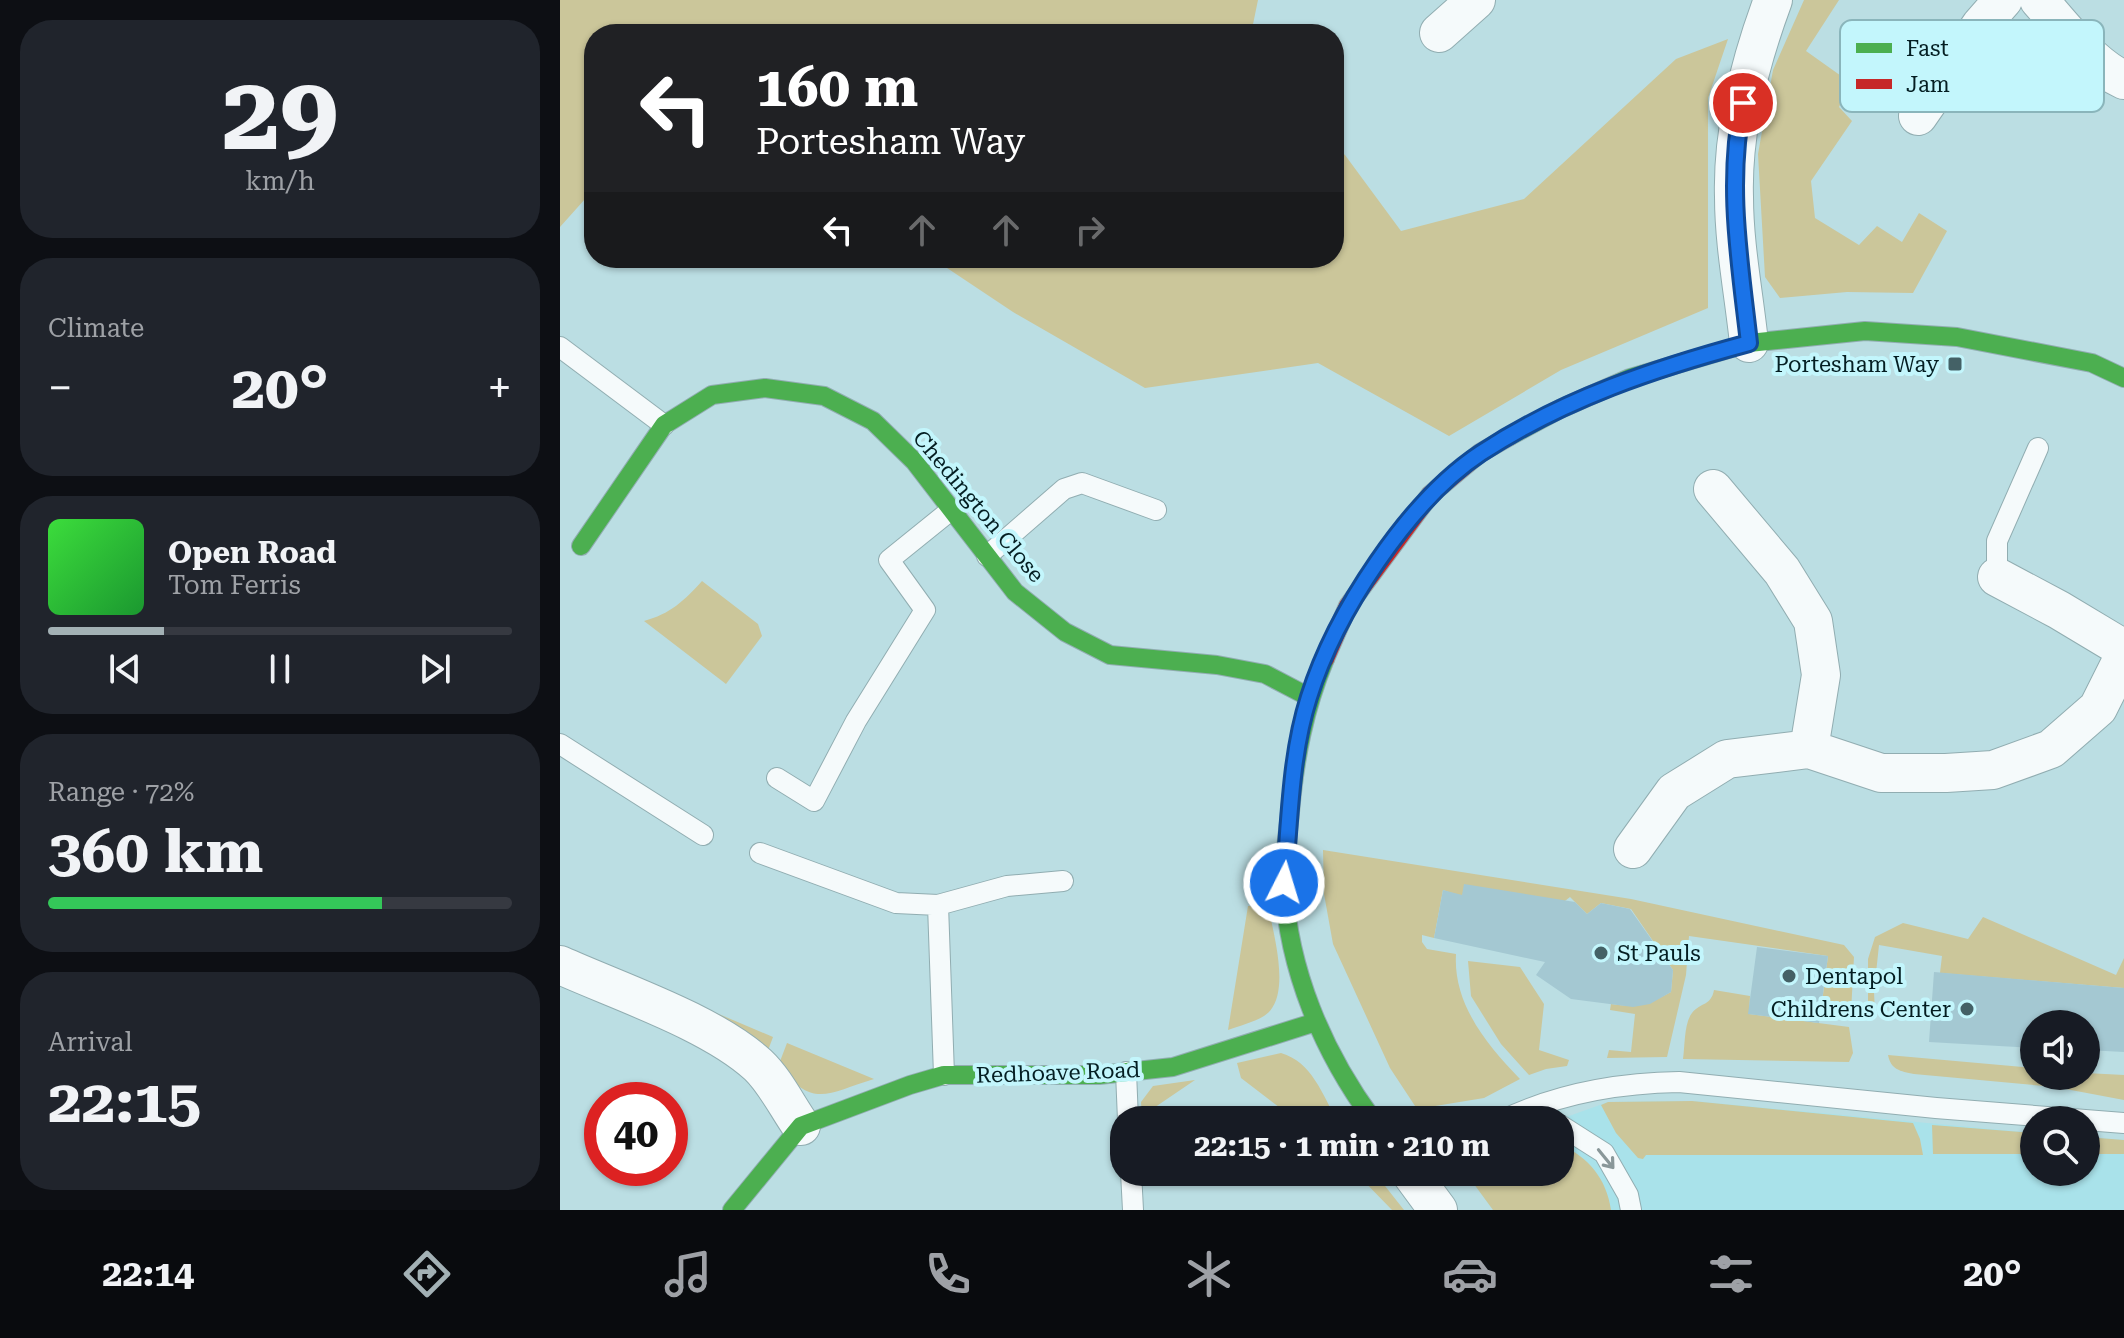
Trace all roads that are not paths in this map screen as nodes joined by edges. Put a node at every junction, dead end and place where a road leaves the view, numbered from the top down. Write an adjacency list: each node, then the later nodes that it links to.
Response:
1 (1476, 0): 7 (street)
2 (1773, 0): 12 (street)
3 (2003, 0): 5 (street)
4 (2039, 0): 6 (street)
5 (1985, 20)
6 (2057, 20)
7 (1439, 33)
8 (2104, 66): 9 (street)
9 (2124, 80)
10 (1921, 112): 11 (street)
11 (1918, 116)
12 (1749, 343): 14 (street); 25 (street)
13 (560, 347): 15 (lane)
14 (2124, 378)
15 (664, 425): 18 (street, Chedington Close); 20 (street, Chedington Close)
16 (2038, 448): 22 (lane)
17 (1713, 489): 27 (street)
18 (951, 510): 21 (street, Chedington Close); 28 (lane)
19 (1156, 510): 21 (lane)
20 (581, 546)
21 (987, 556): 25 (street, Chedington Close)
22 (1997, 577): 23 (street)
23 (2124, 649)
24 (2124, 656): 27 (street)
25 (1309, 697): 35 (street)
26 (560, 744): 29 (lane)
27 (1809, 749): 30 (street)
28 (777, 778)
29 (703, 835)
30 (1633, 849)
31 (760, 853): 33 (lane)
32 (1063, 881): 33 (lane)
33 (938, 905): 37 (lane)
34 (560, 965): 42 (street)
35 (1316, 1022): 36 (street, Redhoave Road); 39 (street)
36 (1126, 1072): 37 (street, Redhoave Road); 38 (lane)
37 (944, 1075): 42 (street, Redhoave Road)
38 (1127, 1106)
39 (1363, 1106)
40 (1539, 1106): 41 (lane)
41 (2124, 1123)
42 (801, 1126): 46 (street)
43 (1574, 1134): 49 (lane, one-way to 49)
44 (1132, 1186): 47 (lane)
45 (1423, 1186): 48 (street)
46 (732, 1210)
47 (1133, 1210)
48 (1438, 1210)
49 (1631, 1210)

